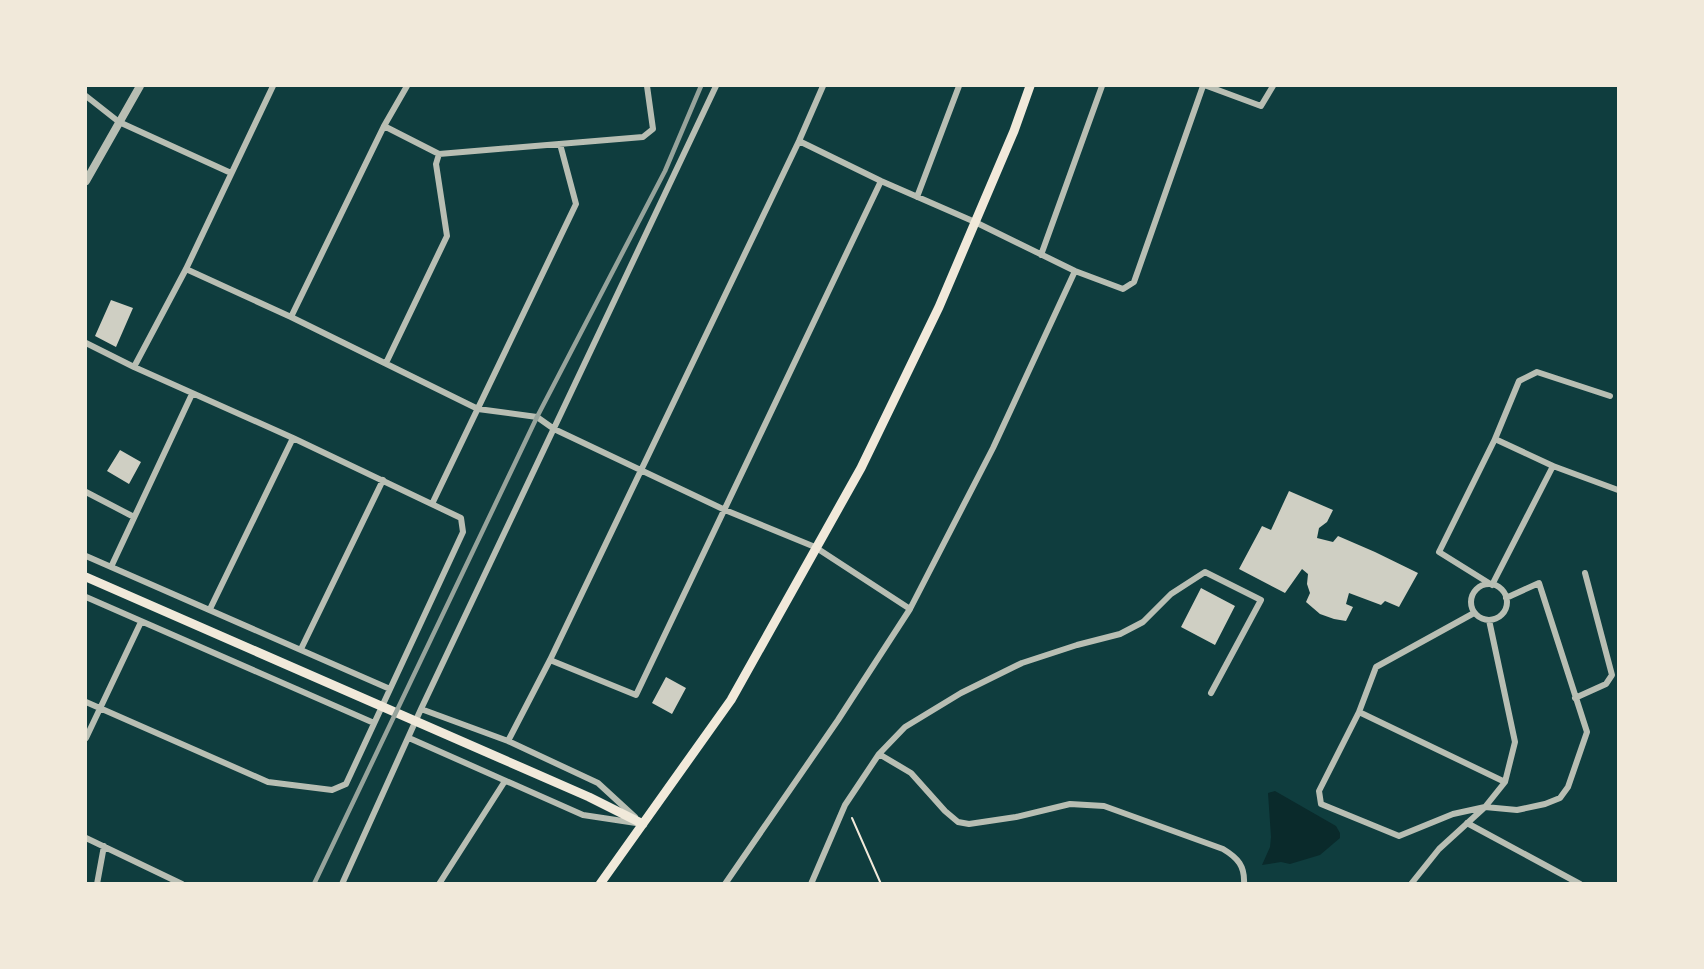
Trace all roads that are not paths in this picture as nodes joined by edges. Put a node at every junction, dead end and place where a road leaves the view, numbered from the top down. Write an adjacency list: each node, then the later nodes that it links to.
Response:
1 (140, 86): 13 (street)
2 (273, 86): 18 (street)
3 (407, 86): 14 (street)
4 (647, 86): 16 (street)
5 (716, 86): 33 (street)
6 (823, 86): 15 (street)
7 (959, 86): 21 (street)
8 (1030, 86): 22 (main road)
9 (1102, 86): 23 (street)
10 (1205, 86): 11 (street); 25 (street)
11 (1273, 86)
12 (86, 96): 13 (street)
13 (119, 122): 18 (street); 19 (street)
14 (384, 126): 17 (street); 26 (street)
15 (799, 141): 20 (street); 37 (street)
16 (560, 144): 17 (street); 32 (street)
17 (439, 154): 28 (street)
18 (231, 173): 24 (street)
19 (86, 181)
20 (881, 181): 21 (street); 42 (street)
21 (917, 197): 22 (street)
22 (975, 222): 23 (street); 44 (main road)
23 (1041, 255): 25 (street)
24 (186, 269): 26 (street); 29 (street)
25 (1075, 272): 53 (street)
26 (291, 317): 28 (street)
27 (86, 343): 29 (street)
28 (386, 363): 32 (street)
29 (134, 367): 30 (street)
30 (192, 394): 34 (street); 43 (street)
31 (1610, 396): 35 (street)
32 (478, 409): 33 (street); 41 (street)
33 (554, 429): 37 (street); 64 (street)
34 (293, 438): 38 (street); 52 (street)
35 (1495, 439): 36 (street); 49 (street)
36 (1552, 466): 39 (street); 49 (street)
37 (640, 468): 42 (street); 58 (street)
38 (383, 480): 41 (street); 57 (street)
39 (1618, 490)
40 (86, 492): 43 (street)
41 (432, 504): 59 (street)
42 (725, 510): 44 (street); 58 (street)
43 (134, 517): 46 (street)
44 (815, 547): 53 (street); 75 (main road)
45 (86, 556): 46 (street)
46 (111, 567): 52 (street)
47 (1585, 573): 61 (street)
48 (86, 577): 75 (main road)
49 (1492, 585): 51 (street); 54 (street)
50 (86, 597): 56 (street)
51 (1506, 598): 55 (street); 61 (street)
52 (210, 609): 57 (street)
53 (910, 609): 83 (street)
54 (1474, 613): 55 (street); 65 (street)
55 (1489, 620): 72 (street)
56 (141, 622): 63 (street); 66 (street)
57 (301, 649): 59 (street)
58 (550, 660): 69 (street)
59 (390, 689): 66 (street)
60 (1211, 693): 70 (street)
61 (1575, 698): 73 (street)
62 (86, 702): 63 (street)
63 (100, 708): 66 (street); 67 (street)
64 (421, 709): 68 (street); 69 (street)
65 (1359, 712): 72 (street); 73 (street)
66 (374, 723)
67 (86, 738)
68 (409, 738): 71 (street); 80 (street)
69 (508, 741): 75 (street)
70 (879, 754): 84 (street); 85 (street)
71 (505, 781): 75 (street); 81 (street)
72 (1505, 783): 73 (street)
73 (1485, 807): 74 (street)
74 (1467, 823): 86 (street); 87 (street)
75 (643, 824): 82 (main road)
76 (86, 838): 77 (street)
77 (104, 846): 78 (street); 79 (street)
78 (97, 884)
79 (182, 884)
80 (342, 884)
81 (439, 884)
82 (600, 884)
83 (725, 884)
84 (811, 884)
85 (1244, 884)
86 (1411, 884)
87 (1580, 884)

